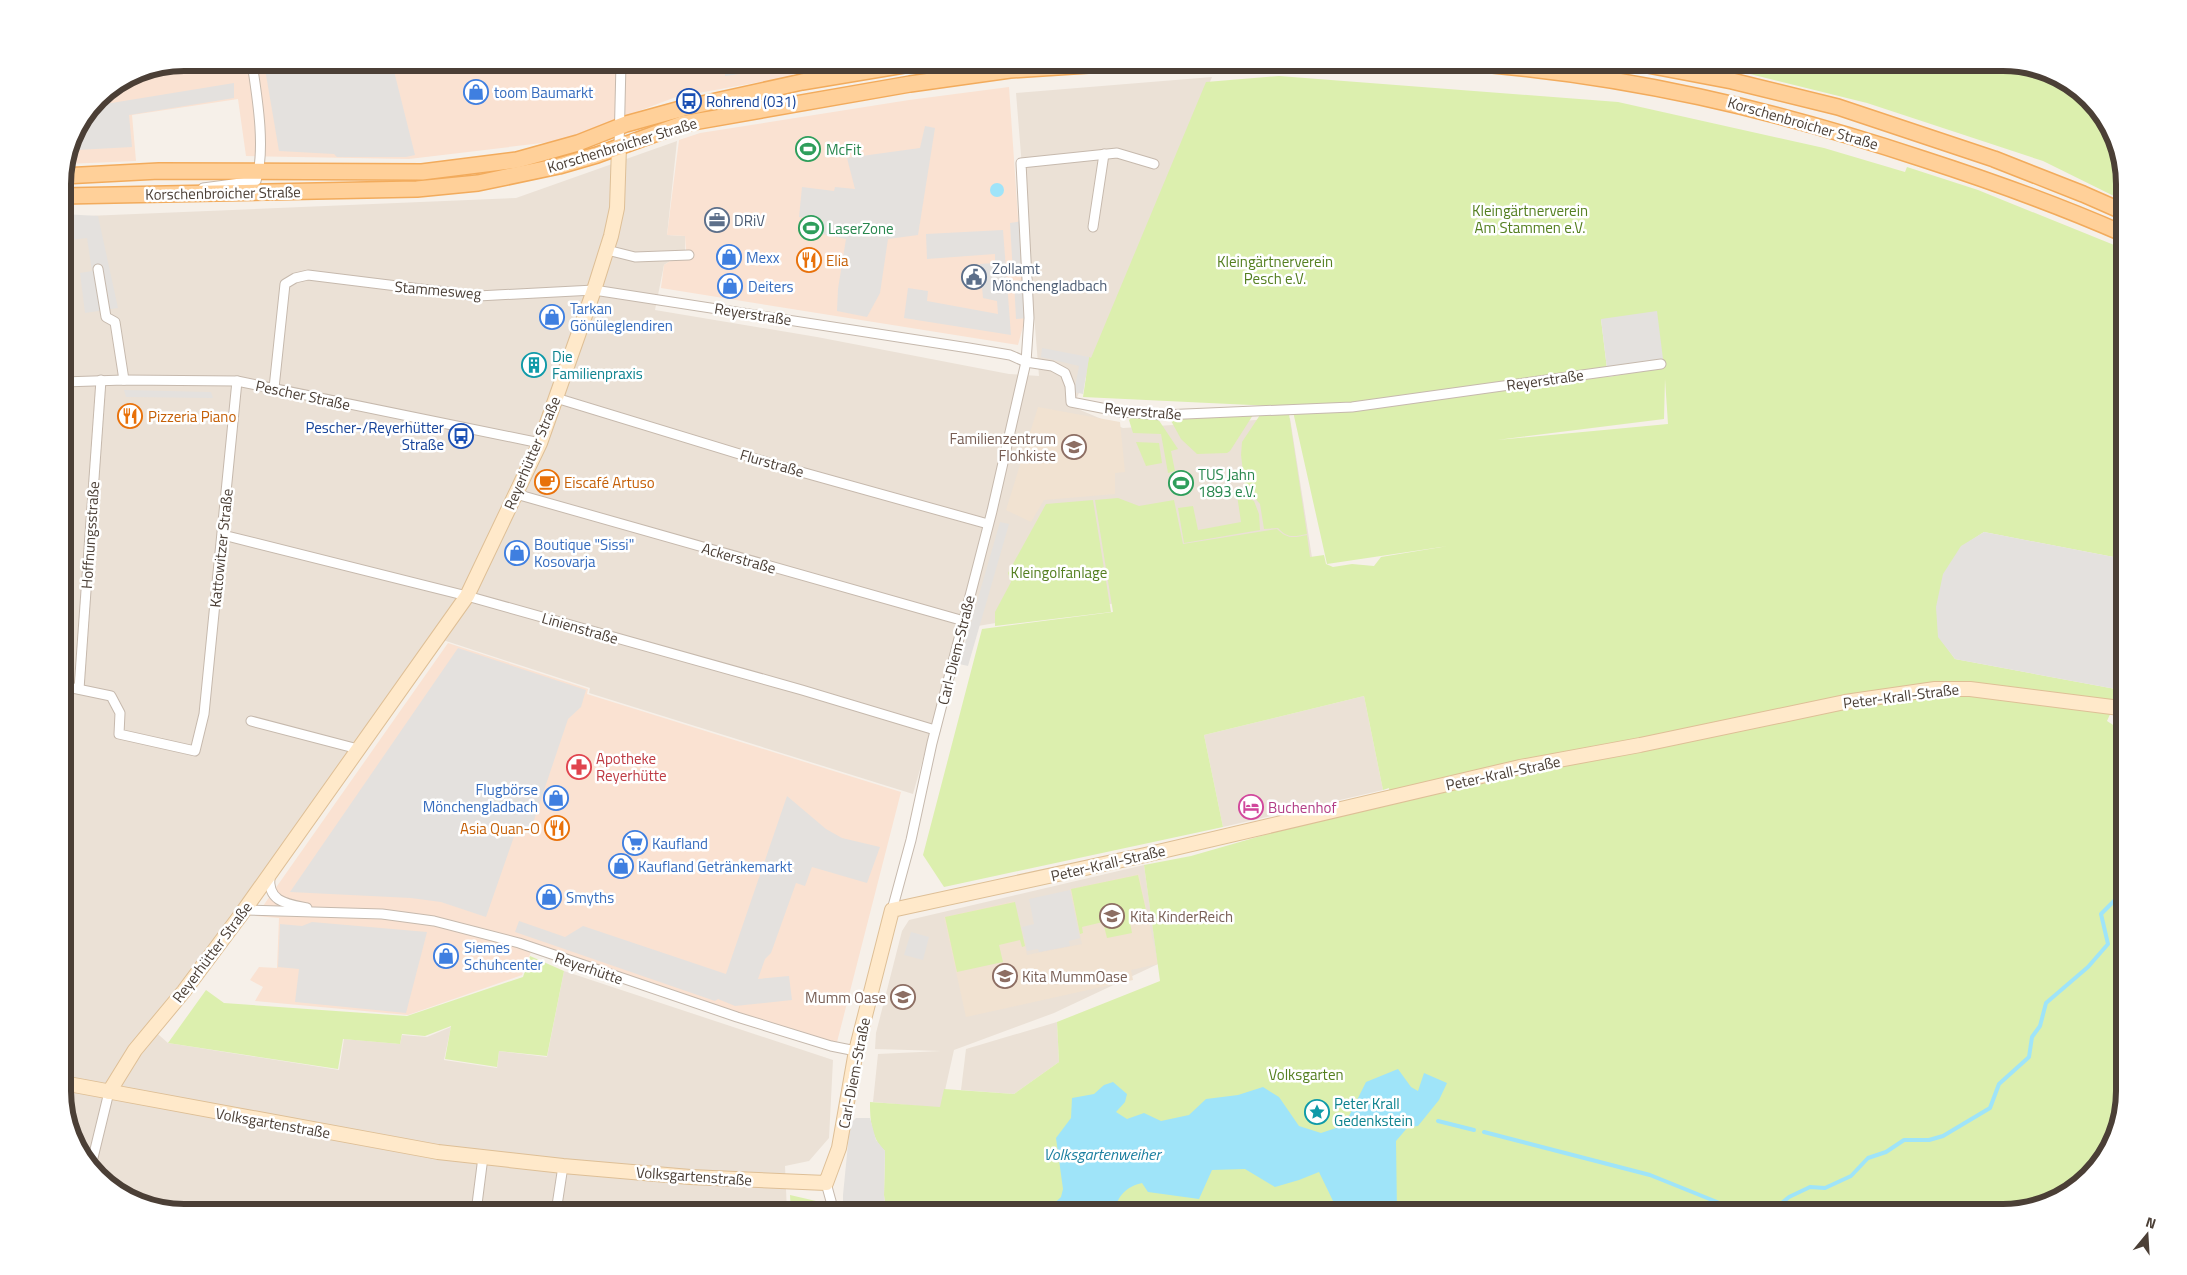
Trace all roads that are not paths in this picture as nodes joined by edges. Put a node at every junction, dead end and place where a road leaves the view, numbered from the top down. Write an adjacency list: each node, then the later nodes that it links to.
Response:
1 (253, 71): 11 (street)
2 (621, 71): 7 (street, Reyerhütter Straße)
3 (865, 71): 7 (main road, Korschenbroicher Straße)
4 (1003, 71): 8 (main road, Korschenbroicher Straße)
5 (1549, 71): 17 (main road, Korschenbroicher Straße)
6 (1682, 71): 15 (main road, Korschenbroicher Straße)
7 (620, 126): 8 (street, Reyerhütter Straße); 11 (main road, Korschenbroicher Straße)
8 (618, 147): 13 (main road, Korschenbroicher Straße); 18 (street, Reyerhütter Straße)
9 (1104, 154): 10 (street, Carl-Diem-Straße); 16 (street); 22 (street, Carl-Diem-Straße)
10 (1154, 164)
11 (259, 170): 12 (main road, Korschenbroicher Straße); 13 (street)
12 (71, 176)
13 (181, 192): 14 (main road, Korschenbroicher Straße)
14 (71, 196)
15 (2116, 208)
16 (1093, 227)
17 (2116, 230)
18 (607, 250): 19 (street); 21 (street, Reyerhütter Straße)
19 (689, 255)
20 (98, 269): 25 (street)
21 (594, 290): 22 (street, Reyerstraße); 28 (street, Stammesweg); 29 (street, Reyerhütter Straße)
22 (1026, 362): 23 (street, Reyerstraße); 32 (street, Carl-Diem-Straße)
23 (1660, 364)
24 (101, 380): 25 (street, Pescher Straße); 27 (street, Pescher Straße); 37 (street, Hoffnungsstraße)
25 (124, 380): 26 (street, Pescher Straße)
26 (237, 381): 28 (street, Pescher Straße); 33 (street, Kattowitzer Straße)
27 (71, 382)
28 (274, 388): 30 (street, Pescher Straße)
29 (556, 398): 30 (street, Reyerhütter Straße); 32 (street, Flurstraße)
30 (540, 443): 31 (street, Reyerhütter Straße)
31 (516, 494): 34 (street, Reyerhütter Straße); 35 (street, Ackerstraße)
32 (988, 524): 35 (street, Carl-Diem-Straße)
33 (223, 535): 34 (street, Linienstraße); 37 (street, Kattowitzer Straße)
34 (467, 596): 40 (street, Linienstraße); 41 (street, Reyerhütter Straße)
35 (964, 622): 40 (street, Carl-Diem-Straße)
36 (71, 688): 37 (street)
37 (79, 689)
38 (2116, 710): 45 (street, Peter-Krall-Straße)
39 (251, 722): 41 (street)
40 (935, 730): 45 (street, Carl-Diem-Straße)
41 (358, 748): 42 (street, Reyerhütter Straße)
42 (271, 871): 43 (street, Reyerhütter Straße); 44 (street, Reyerhütte)
43 (244, 910): 44 (street, Reyerhütte); 48 (street, Reyerhütter Straße)
44 (317, 910): 46 (street, Reyerhütte)
45 (892, 910): 46 (street, Carl-Diem-Straße)
46 (856, 1051): 52 (street, Carl-Diem-Straße)
47 (71, 1085): 48 (street, Volksgartenstraße)
48 (110, 1092): 49 (street, Volksgartenstraße); 50 (street, Reyerhütter Straße)
49 (483, 1157): 51 (street, Volksgartenstraße); 53 (street)
50 (94, 1158)
51 (563, 1166): 52 (street, Volksgartenstraße); 54 (street)
52 (826, 1183): 55 (street)
53 (477, 1204)
54 (557, 1204)
55 (832, 1204)

